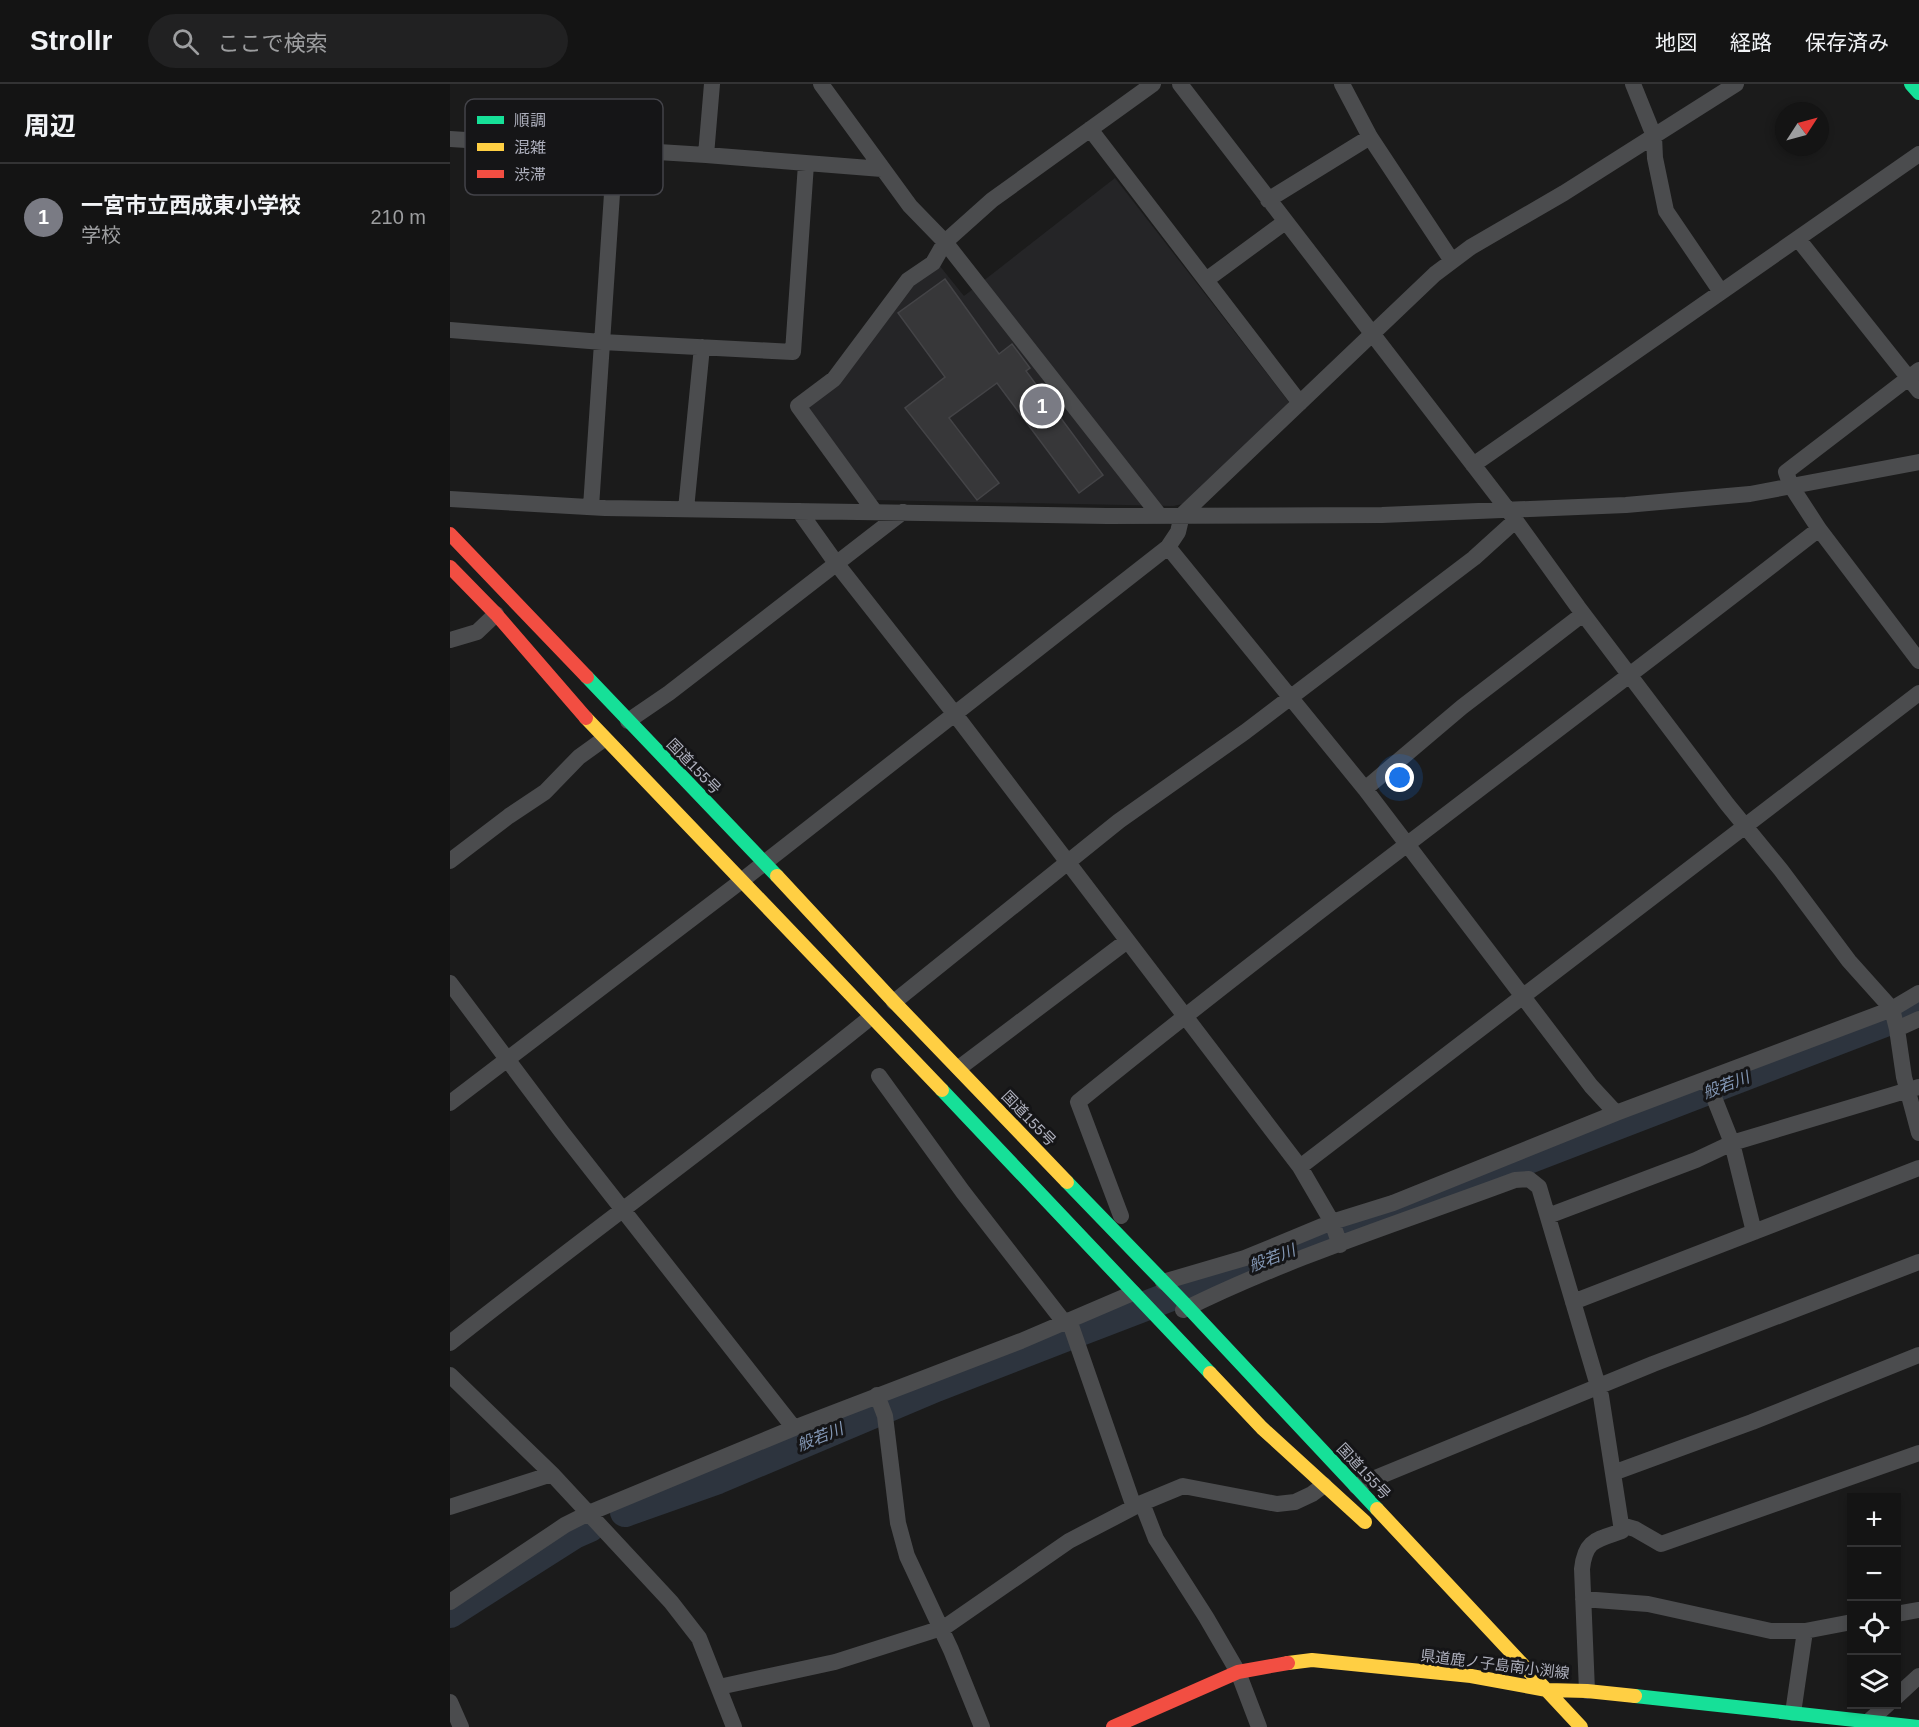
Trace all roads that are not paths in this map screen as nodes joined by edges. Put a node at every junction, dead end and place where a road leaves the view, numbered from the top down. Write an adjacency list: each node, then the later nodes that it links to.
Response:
1 (712, 84): 17 (street)
2 (821, 84): 19 (street)
3 (1153, 84): 10 (street)
4 (1180, 84): 21 (street)
5 (1342, 84): 12 (street)
6 (1632, 84): 11 (street)
7 (1736, 84): 11 (street)
8 (1911, 84): 9 (main road)
9 (1919, 93)
10 (1090, 129): 24 (street); 26 (street)
11 (1654, 136): 25 (street); 27 (street)
12 (1370, 137): 21 (street); 25 (street)
13 (450, 139): 14 (street)
14 (465, 140)
15 (663, 152): 17 (street)
16 (1919, 154): 23 (street)
17 (706, 155): 18 (street)
18 (806, 164): 19 (street); 31 (street)
19 (882, 169): 24 (street)
20 (612, 195): 30 (street)
21 (1268, 200): 22 (street)
22 (1285, 222): 26 (street); 29 (street)
23 (1798, 239): 27 (street); 32 (street)
24 (945, 242): 41 (street); 45 (street)
25 (1452, 261): 29 (street)
26 (1206, 280): 33 (street)
27 (1721, 292): 35 (street)
28 (450, 330): 30 (street)
29 (1372, 335): 33 (street); 35 (street)
30 (602, 342): 31 (street); 38 (street)
31 (702, 347): 39 (street)
32 (1916, 379): 36 (street)
33 (1300, 403): 43 (street)
34 (1919, 462): 36 (street)
35 (1473, 465): 44 (street)
36 (1791, 486): 44 (street); 46 (street)
37 (450, 499): 38 (street)
38 (591, 507): 39 (street)
39 (686, 509): 40 (street)
40 (799, 511): 41 (street); 49 (street)
41 (874, 512): 42 (street)
42 (903, 512): 45 (street); 49 (street)
43 (1182, 515): 44 (street); 45 (street); 48 (street)
44 (1512, 515): 52 (street); 57 (street)
45 (1160, 516)
46 (1819, 529): 54 (street); 55 (street)
47 (450, 534): 59 (main road, 国道155号)
48 (1167, 547): 57 (street); 58 (street)
49 (836, 563): 58 (street); 59 (street)
50 (450, 567): 51 (main road)
51 (496, 614): 53 (street); 60 (main road)
52 (1583, 614): 55 (street); 61 (street)
53 (450, 640)
54 (1919, 661)
55 (1630, 676): 62 (street); 63 (street)
56 (1919, 693): 62 (street)
57 (1291, 697): 61 (street); 66 (street)
58 (954, 713): 65 (street); 66 (street)
59 (628, 721): 65 (main road, 国道155号)
60 (604, 738): 64 (street); 67 (main road)
61 (1365, 789): 63 (street)
62 (1745, 827): 71 (street); 76 (street)
63 (1407, 844): 71 (street); 73 (street)
64 (450, 861)
65 (764, 862): 67 (street); 72 (main road, 国道155号)
66 (1067, 864): 68 (street); 72 (street)
67 (740, 882): 74 (main road); 77 (street)
68 (1127, 941): 73 (street); 78 (street)
69 (450, 983): 77 (street)
70 (1919, 993): 76 (street)
71 (1523, 997): 83 (street); 86 (street)
72 (894, 1002): 78 (main road, 国道155号)
73 (1184, 1016): 86 (street); 89 (street)
74 (871, 1017): 88 (street); 95 (main road)
75 (1919, 1019): 76 (street)
76 (1895, 1020): 80 (street); 81 (street)
77 (507, 1059): 82 (street); 88 (street)
78 (959, 1068): 94 (main road, 国道155号)
79 (879, 1076): 99 (street)
80 (1710, 1087): 83 (street); 85 (street)
81 (1913, 1089): 84 (street); 85 (street)
82 (450, 1103)
83 (1616, 1113): 92 (street)
84 (1919, 1133)
85 (1732, 1143): 90 (street); 91 (street)
86 (1300, 1167): 92 (street)
87 (1919, 1168): 91 (street)
88 (622, 1210): 100 (street); 105 (street)
89 (1121, 1216)
90 (1548, 1216): 92 (street); 96 (street)
91 (1754, 1232): 96 (street)
92 (1336, 1233): 94 (street); 97 (street)
93 (1919, 1262): 103 (street)
94 (1166, 1285): 97 (main road, 国道155号)
95 (1137, 1296): 98 (main road); 99 (street)
96 (1573, 1302): 103 (street)
97 (1186, 1305): 98 (street); 110 (main road, 国道155号)
98 (1158, 1318): 109 (main road)
99 (1068, 1322): 104 (street); 111 (street)
100 (450, 1343)
101 (1919, 1355): 107 (street)
102 (450, 1375): 108 (street)
103 (1598, 1387): 107 (street); 110 (street)
104 (878, 1398): 105 (street); 122 (street)
105 (794, 1428): 113 (street)
106 (1919, 1453): 114 (street)
107 (1613, 1473): 114 (street)
108 (552, 1474): 112 (street); 113 (street)
109 (1324, 1485): 111 (street); 115 (main road)
110 (1356, 1486): 128 (main road, 国道155号)
111 (1138, 1504): 122 (street); 124 (street)
112 (450, 1507)
113 (589, 1513): 118 (street); 126 (street)
114 (1621, 1525): 117 (street)
115 (1374, 1530)
116 (1399, 1553): 127 (main road)
117 (1583, 1599): 123 (street); 129 (street)
118 (450, 1602)
119 (1919, 1610): 120 (street)
120 (1901, 1613)
121 (1847, 1623): 123 (street)
122 (939, 1629): 126 (street); 139 (street)
123 (1804, 1631): 134 (street)
124 (1238, 1672): 127 (main road, 県道鹿ノ子島南小渕線); 140 (main road, 県道鹿ノ子島南小渕線); 141 (street)
125 (1919, 1676): 130 (street)
126 (718, 1687): 138 (street)
127 (1523, 1687): 128 (main road, 県道鹿ノ子島南小渕線); 132 (main road)
128 (1547, 1690): 129 (main road, 県道鹿ノ子島南小渕線); 142 (main road, 国道155号)
129 (1587, 1691): 134 (main road, 県道鹿ノ子島南小渕線)
130 (1901, 1692)
131 (450, 1702): 137 (street)
132 (1537, 1703)
133 (1884, 1709): 135 (street)
134 (1793, 1713): 135 (main road, 県道鹿ノ子島南小渕線)
135 (1873, 1723): 136 (main road, 県道鹿ノ子島南小渕線)
136 (1919, 1726)
137 (461, 1727)
138 (734, 1727)
139 (982, 1727)
140 (1113, 1727)
141 (1259, 1727)
142 (1581, 1727)

